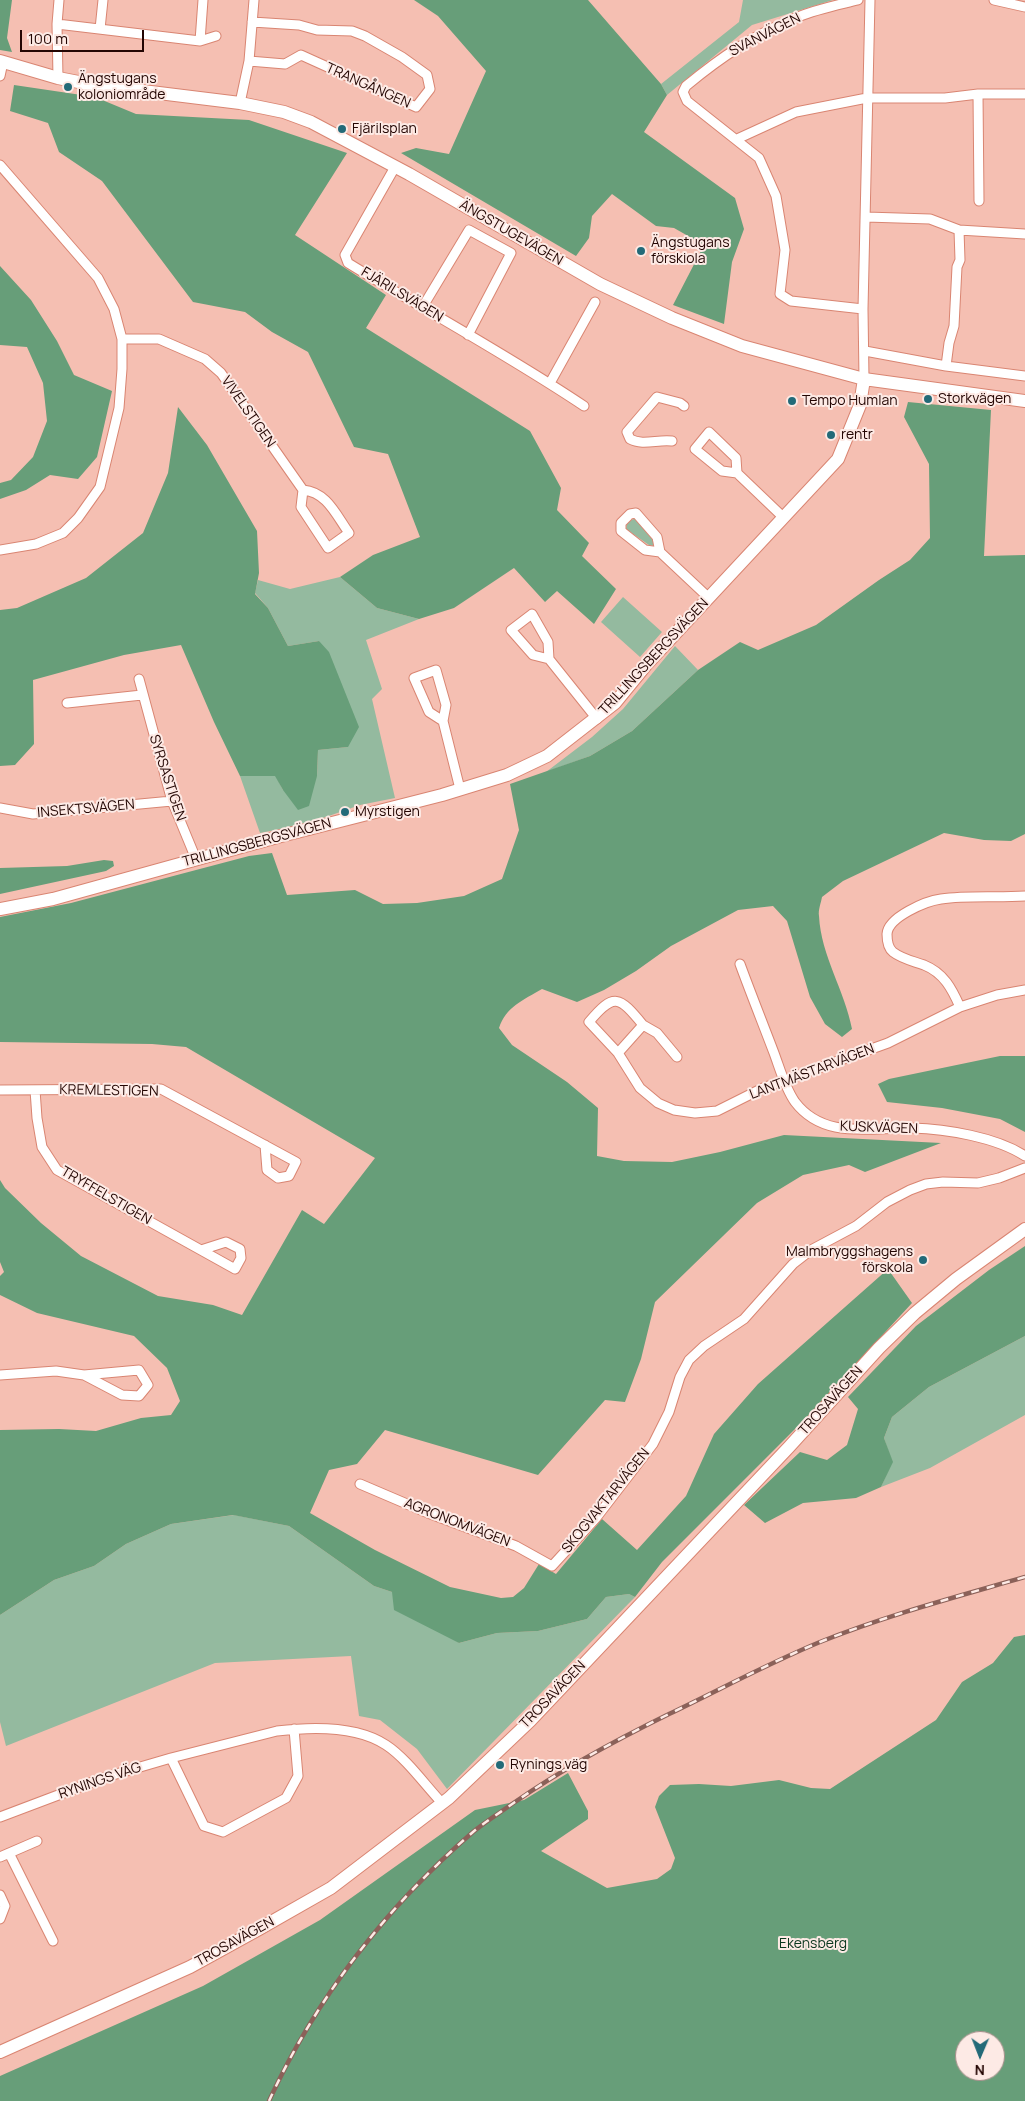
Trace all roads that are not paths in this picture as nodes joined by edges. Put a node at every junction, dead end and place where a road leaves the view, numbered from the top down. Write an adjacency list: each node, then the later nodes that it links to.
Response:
1 (59, 0): 10 (street)
2 (103, 0): 11 (street)
3 (203, 0): 13 (street)
4 (254, 0): 9 (street)
5 (858, 0): 22 (street, SVANVÄGEN)
6 (870, 0): 20 (street)
7 (994, 0): 8 (street)
8 (1025, 7)
9 (252, 22): 15 (street); 15 (street, TRANGÅNGEN)
10 (57, 24): 11 (street); 17 (street)
11 (100, 28): 13 (street)
12 (216, 36): 13 (street)
13 (200, 41)
14 (2, 61): 16 (street); 17 (street, ÄNGSTUGEVÄGEN)
15 (249, 61): 21 (street)
16 (0, 76)
17 (58, 78): 21 (street, ÄNGSTUGEVÄGEN)
18 (978, 94): 19 (street); 20 (street); 25 (street)
19 (1025, 94)
20 (867, 98): 22 (street); 26 (street)
21 (240, 103): 24 (street, ÄNGSTUGEVÄGEN)
22 (737, 140): 31 (street)
23 (0, 165): 33 (street)
24 (395, 167): 30 (street, FJÄRILSVÄGEN); 37 (street, ÄNGSTUGEVÄGEN)
25 (979, 201)
26 (866, 217): 27 (street); 31 (street)
27 (959, 230): 28 (street); 35 (street)
28 (1025, 234)
29 (595, 302): 38 (street)
30 (422, 308): 32 (street, FJÄRILSVÄGEN); 32 (street)
31 (863, 309): 34 (street)
32 (468, 335): 38 (street, FJÄRILSVÄGEN)
33 (122, 339): 44 (street, VIVELSTIGEN); 46 (street)
34 (865, 351): 35 (street); 37 (street)
35 (946, 366): 36 (street)
36 (1025, 376)
37 (864, 379): 39 (street, ÄNGSTUGEVÄGEN); 45 (street, TRILLINGSBERGSVÄGEN)
38 (550, 383): 40 (street, FJÄRILSVÄGEN)
39 (1025, 401)
40 (584, 406)
41 (684, 406): 42 (street)
42 (672, 441)
43 (737, 473): 43 (street); 45 (street)
44 (303, 490): 44 (street)
45 (783, 517): 48 (street, TRILLINGSBERGSVÄGEN)
46 (0, 550)
47 (660, 552): 47 (street); 48 (street)
48 (709, 598): 53 (street, TRILLINGSBERGSVÄGEN)
49 (549, 659): 49 (street); 53 (street)
50 (139, 680): 51 (street, SYRSASTIGEN)
51 (142, 695): 52 (street); 56 (street, SYRSASTIGEN)
52 (67, 702)
53 (597, 719): 55 (street, TRILLINGSBERGSVÄGEN)
54 (443, 720): 54 (street); 55 (street)
55 (460, 789): 58 (street, TRILLINGSBERGSVÄGEN)
56 (172, 801): 57 (street, INSEKTSVÄGEN); 58 (street, SYRSASTIGEN)
57 (0, 808)
58 (196, 859): 60 (street, TRILLINGSBERGSVÄGEN)
59 (1025, 896): 63 (street)
60 (0, 909)
61 (740, 964): 67 (street, KUSKVÄGEN)
62 (1025, 990): 63 (street, LANTMÄSTARVÄGEN)
63 (960, 1007): 67 (street, LANTMÄSTARVÄGEN)
64 (643, 1025): 65 (street); 65 (street, LANTMÄSTARVÄGEN); 66 (street, LANTMÄSTARVÄGEN)
65 (618, 1053): 67 (street, LANTMÄSTARVÄGEN)
66 (677, 1057)
67 (784, 1081): 71 (street, KUSKVÄGEN)
68 (0, 1090): 69 (street, KREMLESTIGEN)
69 (35, 1090): 70 (street, KREMLESTIGEN); 74 (street, TRYFFELSTIGEN)
70 (265, 1145)
71 (1025, 1156)
72 (1025, 1168): 78 (street, SKOGVAKTARVÄGEN)
73 (1025, 1229): 81 (street, TROSAVÄGEN)
74 (201, 1250)
75 (0, 1375): 76 (street)
76 (84, 1375): 76 (street)
77 (360, 1484): 78 (street, AGRONOMVÄGEN)
78 (552, 1566)
79 (294, 1729): 80 (street, RYNINGS VÄG); 80 (street); 81 (street, RYNINGS VÄG)
80 (171, 1758): 82 (street, RYNINGS VÄG)
81 (442, 1804): 89 (street, TROSAVÄGEN)
82 (0, 1817)
83 (37, 1841): 84 (street)
84 (10, 1853): 85 (street); 88 (street)
85 (0, 1857)
86 (0, 1895): 87 (street)
87 (0, 1919)
88 (53, 1941)
89 (0, 2052)

